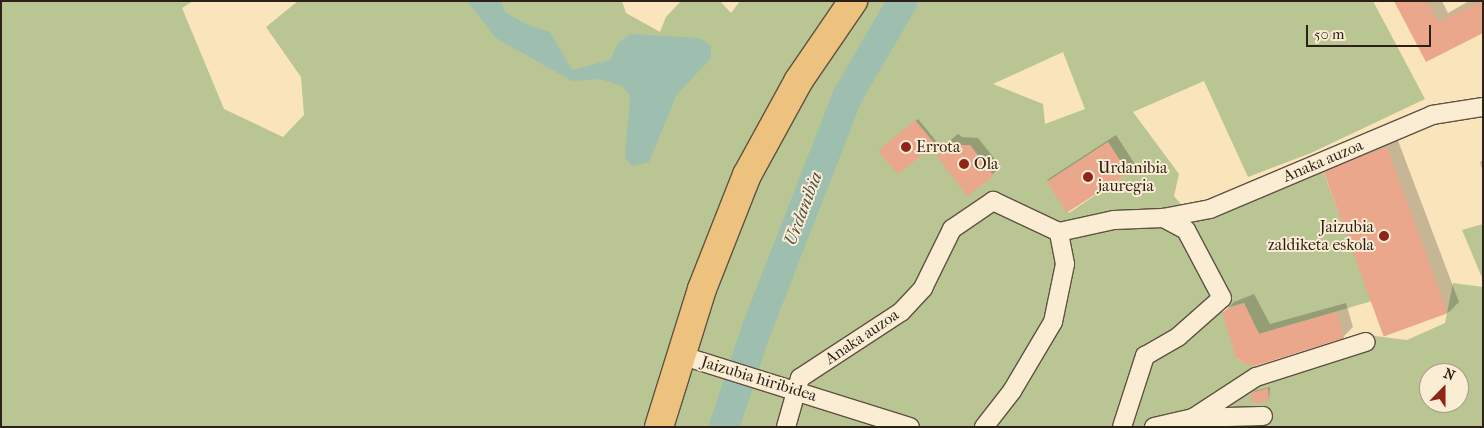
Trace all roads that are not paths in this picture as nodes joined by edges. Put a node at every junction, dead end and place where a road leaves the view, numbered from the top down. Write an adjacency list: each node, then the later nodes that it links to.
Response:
1 (852, 1): 6 (main road)
2 (1483, 107): 3 (street, Anaka auzoa)
3 (1163, 218): 4 (street, Anaka auzoa); 14 (street, Anaka auzoa)
4 (1059, 232): 7 (street, Anaka auzoa); 13 (street)
5 (1366, 342): 9 (street)
6 (680, 355): 7 (street, Jaizubia hiribidea); 10 (main road, Jaizubia hiribidea)
7 (796, 391): 11 (street); 12 (street, Jaizubia hiribidea)
8 (1263, 416): 9 (street)
9 (1193, 418): 15 (street)
10 (659, 427)
11 (786, 427)
12 (910, 427)
13 (984, 427)
14 (1122, 427)
15 (1154, 427)

